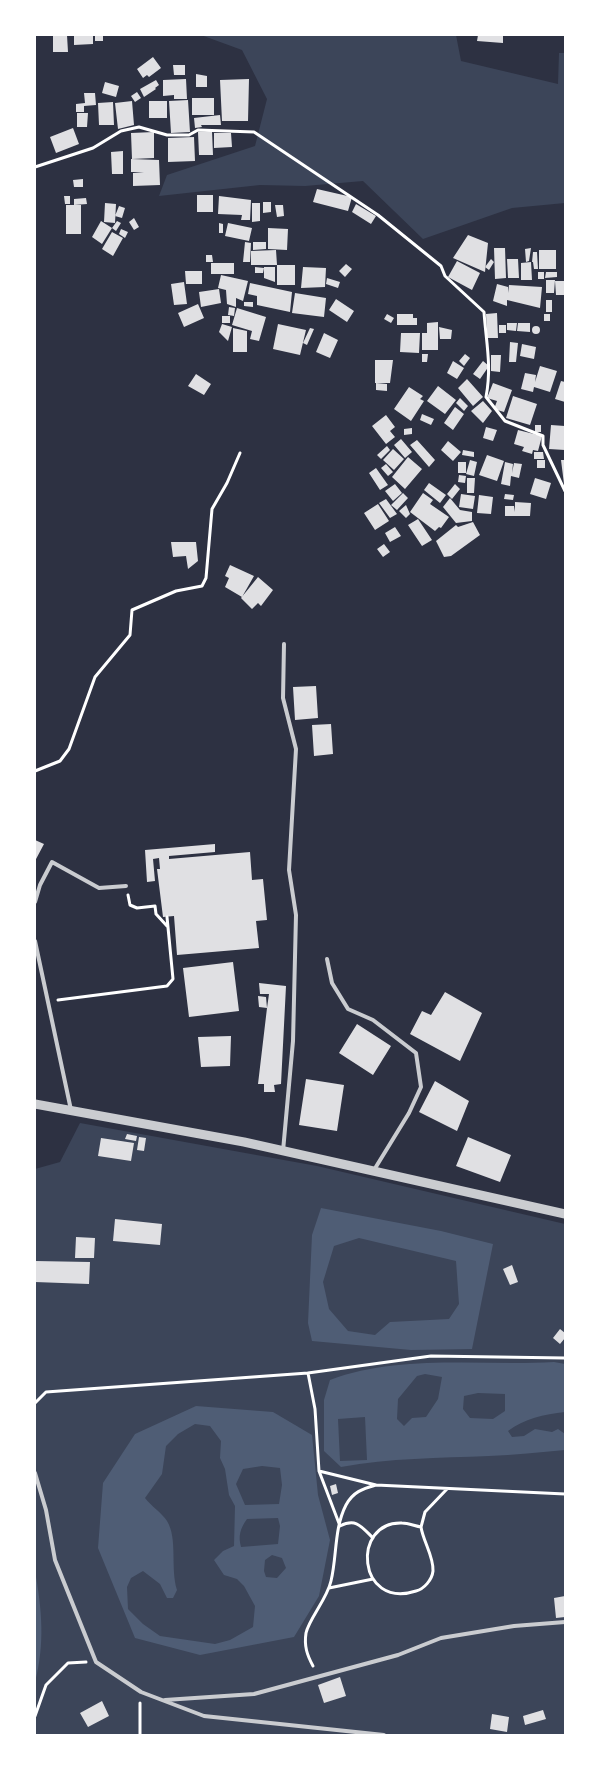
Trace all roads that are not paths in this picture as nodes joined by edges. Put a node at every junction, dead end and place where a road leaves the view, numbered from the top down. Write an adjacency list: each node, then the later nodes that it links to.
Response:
1 (284, 644): 8 (lane)
2 (126, 886): 3 (lane)
3 (35, 902)
4 (35, 941): 7 (lane)
5 (327, 959): 9 (lane)
6 (35, 1104): 7 (street)
7 (71, 1110): 8 (street)
8 (283, 1151): 9 (street)
9 (374, 1170): 10 (street)
10 (565, 1214)
11 (35, 1473): 13 (lane)
12 (565, 1622): 13 (lane)
13 (162, 1700): 14 (lane)
14 (384, 1735)

